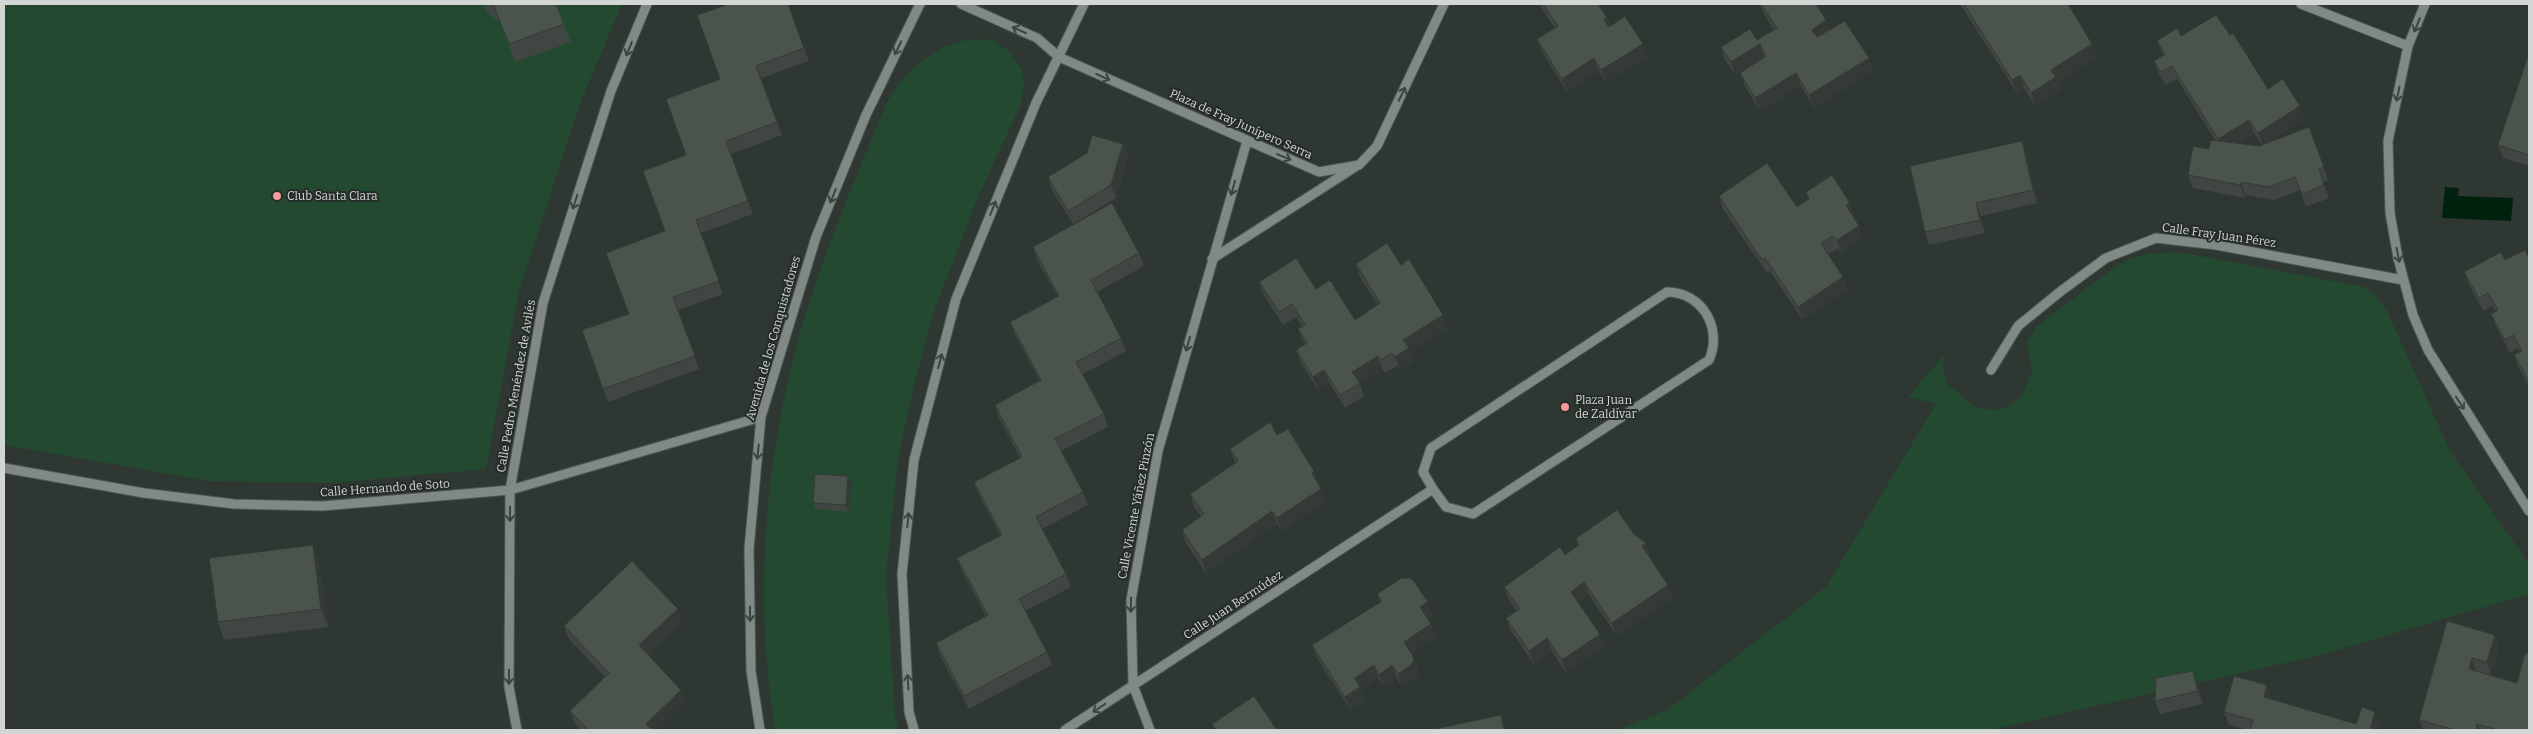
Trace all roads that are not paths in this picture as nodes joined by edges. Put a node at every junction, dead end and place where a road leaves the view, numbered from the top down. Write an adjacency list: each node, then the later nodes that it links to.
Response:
1 (647, 4): 18 (street, Calle Pedro Menéndez de Avilés, one-way to 18)
2 (920, 4): 15 (street, Avenida de los Conquistadores, one-way to 15)
3 (962, 4): 9 (street, Plaza de Fray Junípero Serra, one-way to 3)
4 (1084, 4): 9 (street)
5 (1444, 4): 11 (street, one-way to 5)
6 (2301, 4): 8 (street)
7 (2425, 4): 8 (street, one-way to 8)
8 (2408, 46): 13 (street, one-way to 13)
9 (1059, 57): 10 (street, Plaza de Fray Junípero Serra, one-way to 10); 23 (street, one-way to 9)
10 (1247, 141): 11 (street, Plaza de Fray Junípero Serra, one-way to 11); 12 (street, Calle Vicente Yáñez Pinzón, one-way to 12)
11 (1359, 165): 12 (street)
12 (1212, 259): 20 (street, Calle Vicente Yáñez Pinzón, one-way to 20)
13 (2403, 280): 14 (street, Calle Fray Juan Pérez); 19 (street, one-way to 19)
14 (1991, 370)
15 (762, 417): 18 (street, Calle Hernando de Soto); 22 (street, Avenida de los Conquistadores, one-way to 22)
16 (4, 468): 18 (street, Calle Hernando de Soto)
17 (1433, 489): 17 (street); 20 (street, Calle Juan Bermúdez)
18 (510, 490): 21 (street, Calle Pedro Menéndez de Avilés, one-way to 21)
19 (2529, 511)
20 (1133, 685): 24 (street, Calle Juan Bermúdez, one-way to 24); 25 (street, Calle Vicente Yáñez Pinzón)
21 (517, 730)
22 (760, 730)
23 (914, 730)
24 (1065, 730)
25 (1150, 730)

